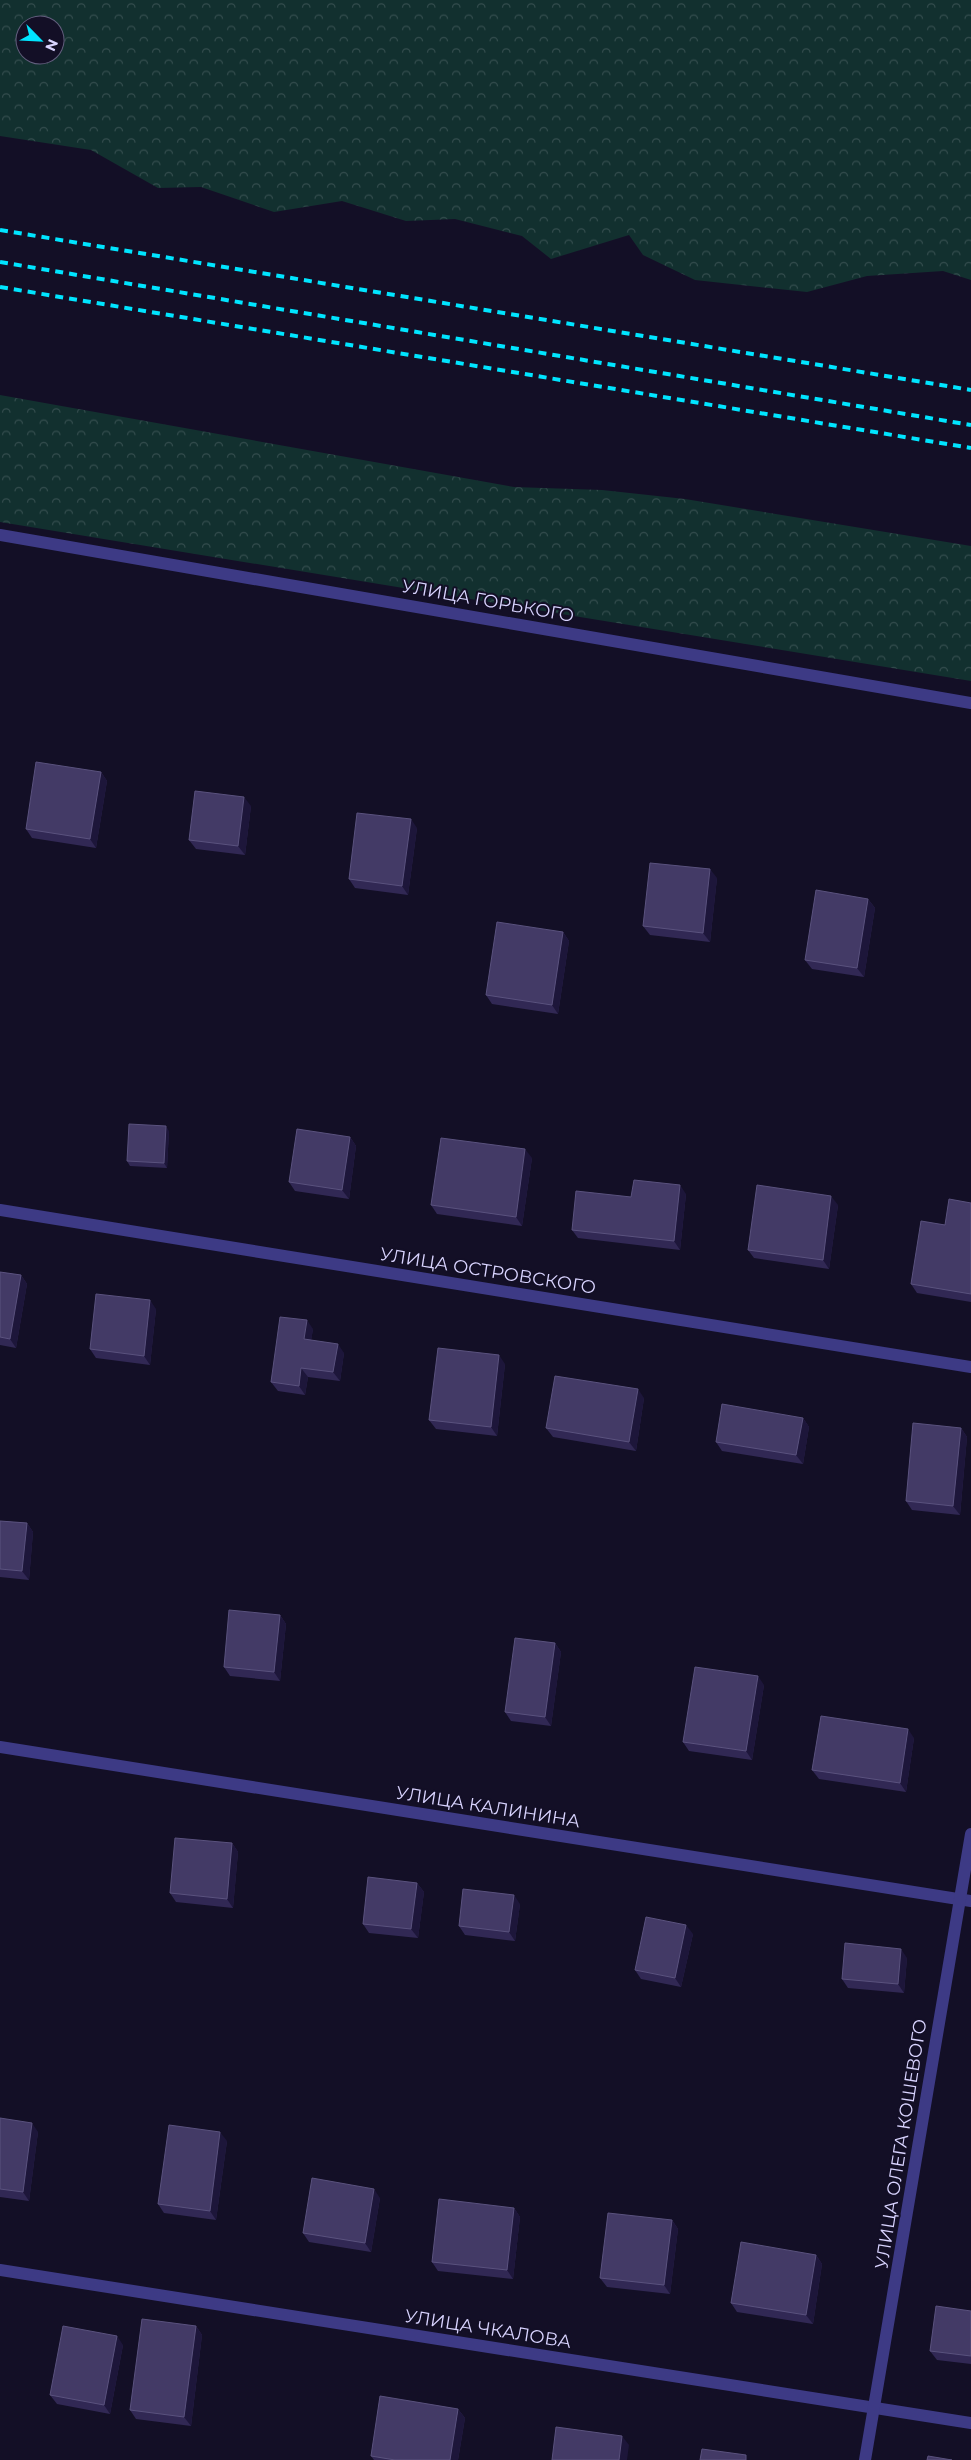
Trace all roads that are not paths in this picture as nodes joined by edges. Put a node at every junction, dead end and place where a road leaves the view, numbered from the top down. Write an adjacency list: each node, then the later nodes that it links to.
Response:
1 (0, 535): 2 (street, УЛИЦА ГОРЬКОГО)
2 (971, 703)
3 (0, 1210): 4 (street, УЛИЦА ОСТРОВСКОГО)
4 (971, 1367)
5 (0, 1746): 7 (street, УЛИЦА КАЛИНИНА)
6 (971, 1834): 7 (street, УЛИЦА ОЛЕГА КОШЕВОГО)
7 (965, 1900): 9 (street, УЛИЦА ОЛЕГА КОШЕВОГО)
8 (0, 2270): 9 (street, УЛИЦА ЧКАЛОВА)
9 (875, 2408): 10 (street, УЛИЦА ЧКАЛОВА); 11 (street, УЛИЦА ОЛЕГА КОШЕВОГО)
10 (971, 2423)
11 (865, 2460)

